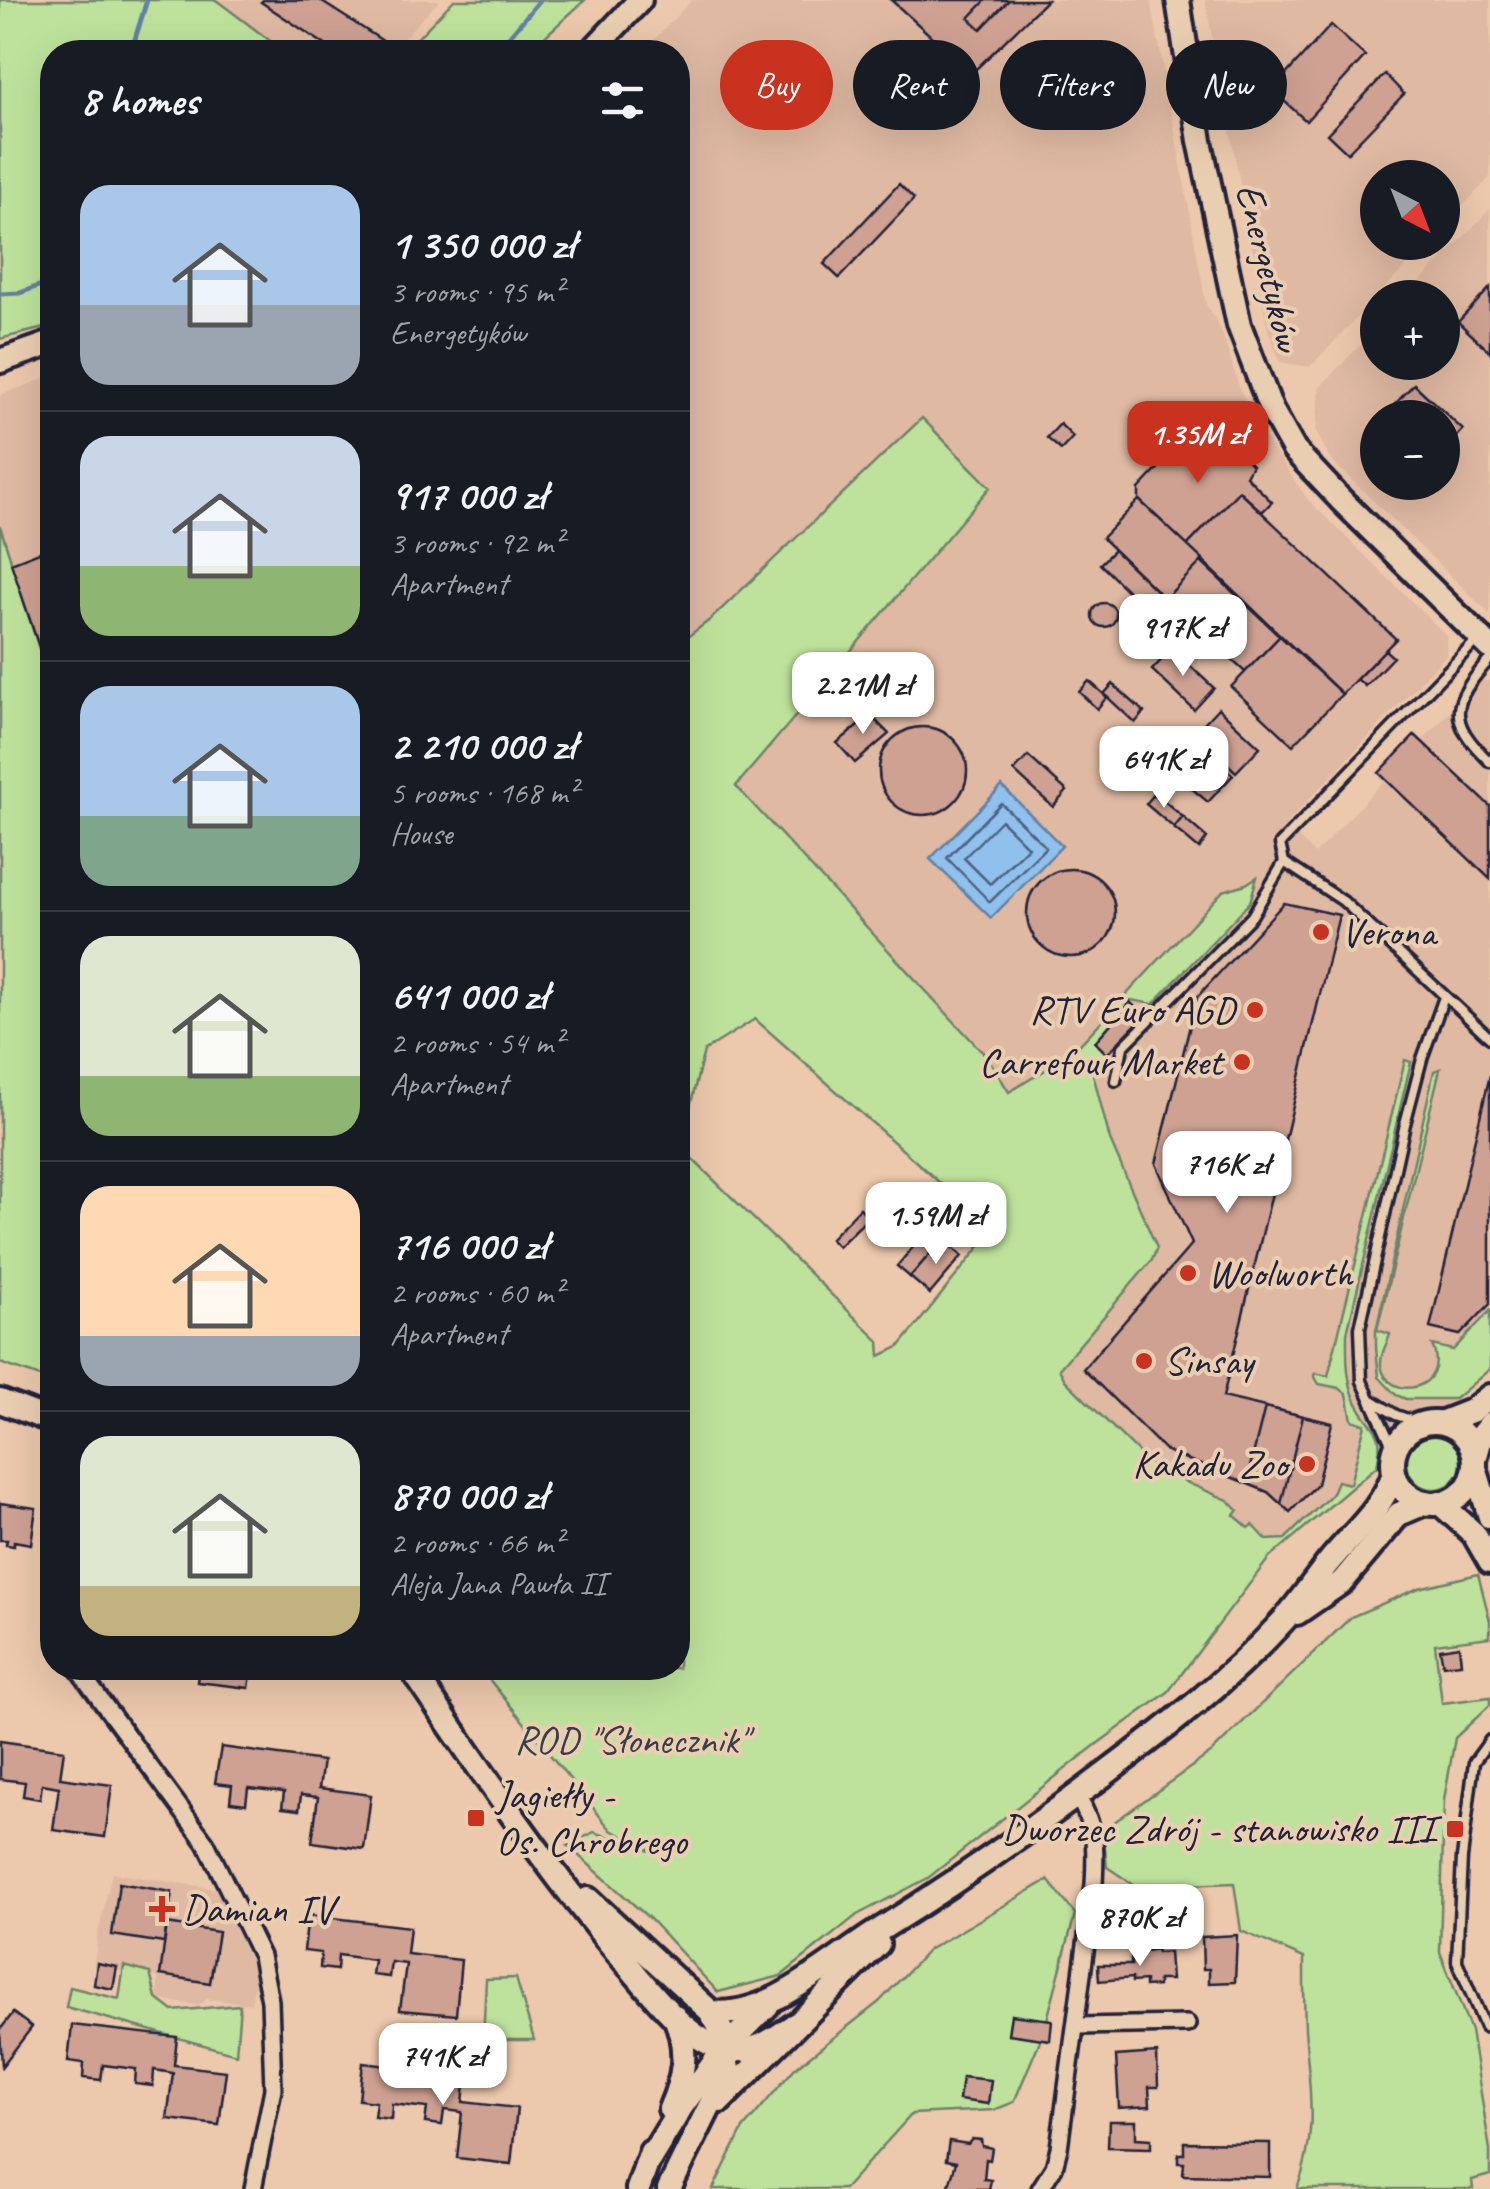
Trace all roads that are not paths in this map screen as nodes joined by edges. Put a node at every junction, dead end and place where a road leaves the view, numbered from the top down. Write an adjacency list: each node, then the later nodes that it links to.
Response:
1 (640, 0): 3 (street)
2 (1178, 0): 6 (street, Energetyków)
3 (602, 40)
4 (40, 347): 5 (street)
5 (0, 361)
6 (1485, 642): 9 (lane)
7 (1490, 659): 8 (lane)
8 (1490, 762)
9 (1284, 862): 10 (lane); 12 (lane)
10 (1444, 997): 11 (lane); 14 (lane)
11 (1490, 1038)
12 (1116, 1081)
13 (1490, 1396): 17 (street)
14 (1372, 1400): 17 (lane); 19 (lane)
15 (0, 1401): 16 (street)
16 (40, 1416)
17 (1432, 1423): 19 (street); 20 (street)
18 (1490, 1424): 20 (street)
19 (1394, 1462): 21 (street); 24 (street)
20 (1475, 1464): 21 (street); 22 (street)
21 (1433, 1503): 23 (street); 24 (street)
22 (1490, 1516)
23 (1490, 1562)
24 (1281, 1623): 28 (street)
25 (86, 1680): 41 (street)
26 (419, 1680): 29 (street)
27 (1490, 1740): 37 (lane)
28 (1077, 1796): 30 (street); 36 (street)
29 (518, 1826): 32 (street); 33 (street)
30 (913, 1910): 31 (street); 34 (street)
31 (777, 1996): 32 (street); 38 (street)
32 (711, 2012): 38 (street)
33 (675, 2017): 38 (street); 40 (street)
34 (794, 2024): 38 (street); 39 (street)
35 (1187, 2024): 36 (street)
36 (1078, 2026): 44 (street)
37 (1490, 2029)
38 (724, 2049): 39 (street); 40 (street)
39 (703, 2120): 43 (street)
40 (646, 2164): 42 (street)
41 (253, 2189)
42 (638, 2189)
43 (668, 2189)
44 (1040, 2189)

